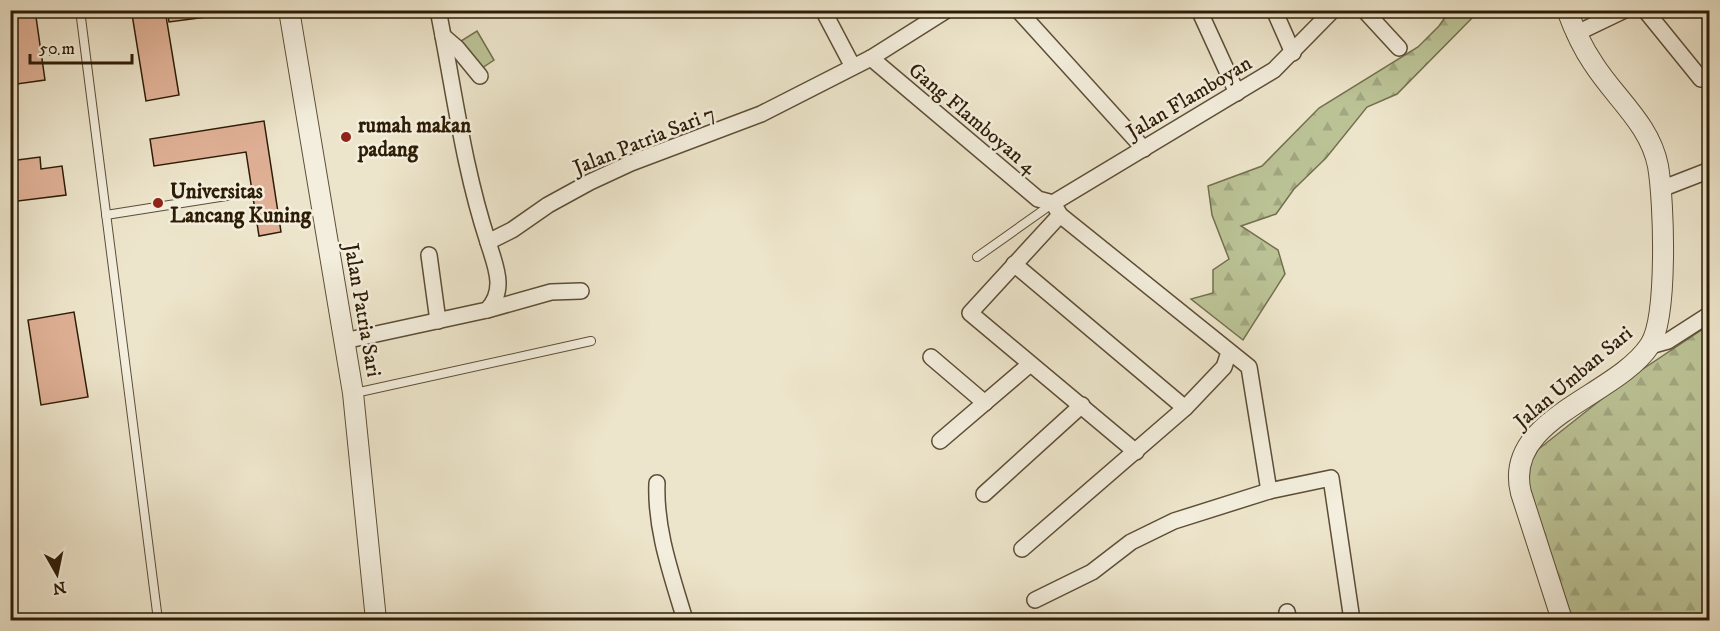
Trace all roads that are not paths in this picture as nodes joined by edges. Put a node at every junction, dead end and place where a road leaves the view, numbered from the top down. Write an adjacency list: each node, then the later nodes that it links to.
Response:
1 (80, 10): 28 (lane)
2 (289, 10): 37 (street, Jalan Patria Sari)
3 (438, 10): 15 (street)
4 (823, 10): 19 (street)
5 (946, 10): 18 (street, Jalan Patria Sari 7)
6 (1018, 10): 23 (street)
7 (1199, 10): 22 (street)
8 (1274, 10): 17 (street)
9 (1364, 10): 16 (street)
10 (1567, 10): 14 (street, Jalan Umban Sari)
11 (1625, 10): 14 (street)
12 (1645, 10): 21 (street)
13 (1327, 13): 17 (street, Jalan Flamboyan)
14 (1575, 34): 25 (street, Jalan Umban Sari)
15 (443, 36): 20 (street); 29 (street)
16 (1398, 48)
17 (1293, 53): 22 (street, Jalan Flamboyan)
18 (871, 58): 19 (street, Jalan Patria Sari 7); 27 (street, Gang Flamboyan 4)
19 (852, 65): 29 (street, Jalan Patria Sari 7)
20 (480, 76)
21 (1701, 79)
22 (1236, 93): 23 (street, Jalan Flamboyan)
23 (1144, 148): 27 (street, Jalan Flamboyan)
24 (1710, 170): 25 (street)
25 (1661, 189): 39 (street, Jalan Umban Sari)
26 (239, 194): 28 (lane)
27 (1057, 209): 31 (lane); 32 (street, Jalan Flamboyan); 40 (street, Gang Flamboyan 4)
28 (106, 214): 54 (lane)
29 (488, 242): 34 (street)
30 (429, 255): 36 (street)
31 (977, 257)
32 (1014, 264): 42 (street, Jalan Flamboyan); 46 (street)
33 (581, 291): 34 (street)
34 (487, 309): 36 (street)
35 (1710, 314): 39 (street)
36 (438, 321): 37 (street)
37 (344, 341): 43 (street, Jalan Patria Sari)
38 (591, 341): 43 (lane)
39 (1650, 346): 58 (street, Jalan Umban Sari)
40 (1229, 352): 46 (street); 50 (street, Gang Flamboyan 4)
41 (931, 357): 44 (street)
42 (1029, 364): 44 (street); 45 (street)
43 (353, 393): 55 (street, Jalan Patria Sari)
44 (985, 403): 47 (street)
45 (1082, 405): 48 (street); 51 (street)
46 (1185, 408): 48 (street)
47 (940, 441)
48 (1136, 452): 52 (street)
49 (657, 483): 56 (street)
50 (1269, 491): 53 (street); 57 (street)
51 (984, 494)
52 (1022, 549)
53 (1035, 600)
54 (158, 621)
55 (376, 621)
56 (685, 621)
57 (1352, 621)
58 (1562, 621)

